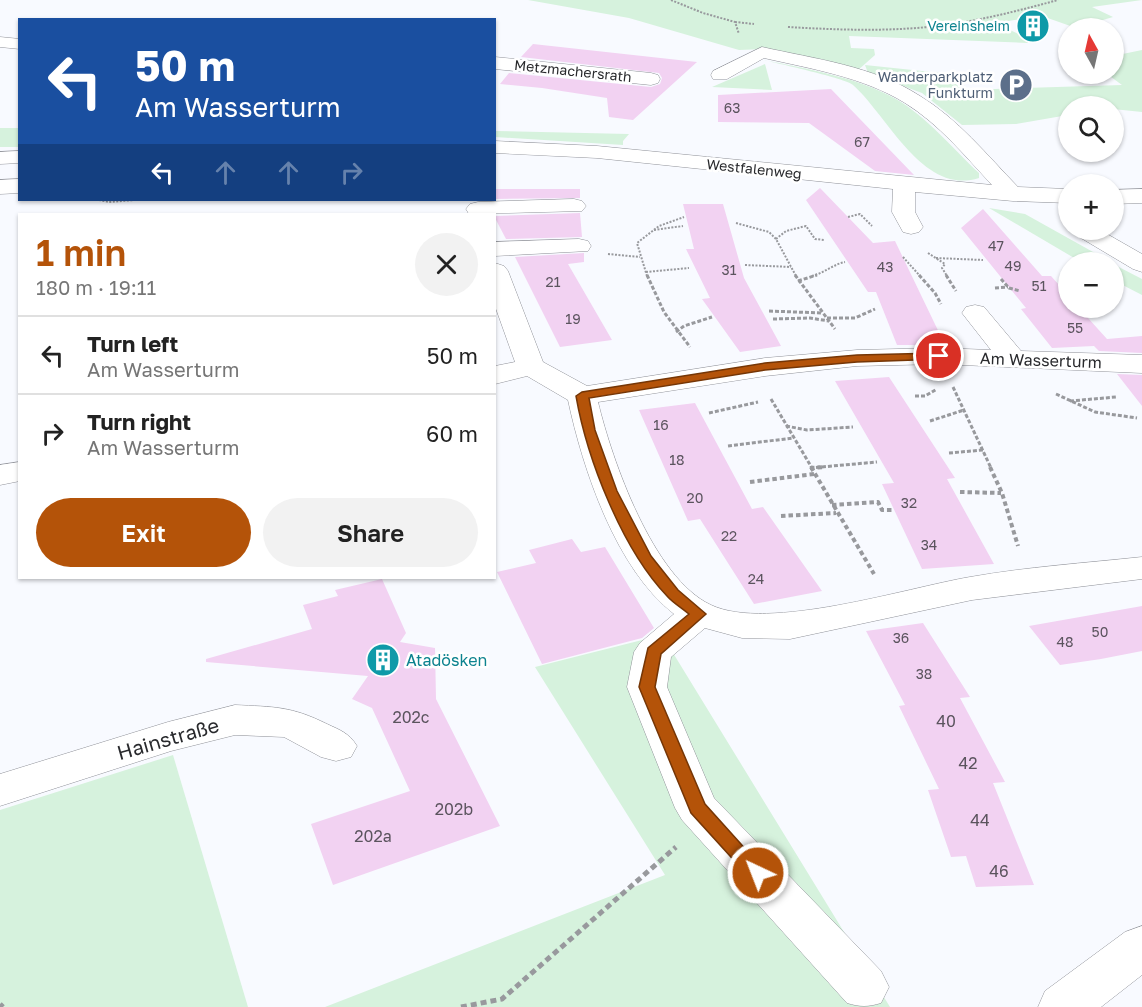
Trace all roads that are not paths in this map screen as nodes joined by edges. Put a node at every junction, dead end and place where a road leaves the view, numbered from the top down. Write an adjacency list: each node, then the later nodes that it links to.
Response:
1 (0, 42): 2 (street)
2 (18, 44)
3 (496, 63): 5 (street, Metzmachersrath)
4 (720, 75): 12 (street)
5 (651, 79)
6 (496, 147): 9 (street, Westfalenweg)
7 (18, 157): 8 (street)
8 (0, 158)
9 (905, 185): 12 (street, Westfalenweg); 20 (street)
10 (18, 186): 11 (street)
11 (0, 187)
12 (1013, 194): 13 (street, Westfalenweg)
13 (1042, 195): 14 (street, Westfalenweg); 18 (street)
14 (1058, 196)
15 (1142, 196): 16 (street)
16 (1124, 197)
17 (574, 206): 19 (street)
18 (1058, 209)
19 (480, 213)
20 (910, 227)
21 (1101, 240): 24 (street)
22 (579, 246): 23 (street)
23 (496, 249)
24 (1142, 264)
25 (496, 274): 29 (street)
26 (975, 313): 27 (street)
27 (1014, 360): 28 (street, Am Wasserturm); 31 (street, Am Wasserturm)
28 (1142, 364)
29 (531, 367): 30 (street); 31 (street)
30 (496, 375)
31 (582, 396): 35 (street)
32 (18, 471): 33 (street)
33 (0, 475)
34 (1142, 568): 35 (street)
35 (698, 614): 39 (street)
36 (336, 746): 37 (street, Hainstraße)
37 (0, 790)
38 (1142, 947): 40 (street)
39 (864, 987)
40 (1063, 1007)

